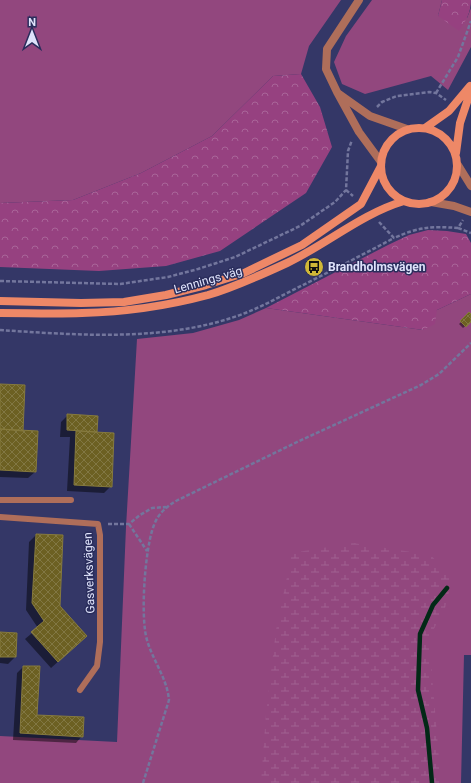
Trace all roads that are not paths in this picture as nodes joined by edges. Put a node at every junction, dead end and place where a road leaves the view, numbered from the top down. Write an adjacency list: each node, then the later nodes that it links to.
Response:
1 (359, 0): 4 (street)
2 (471, 86): 5 (main road)
3 (471, 90): 7 (main road, Lennings väg)
4 (337, 92): 6 (street); 8 (street)
5 (425, 128): 6 (main road, Lennings väg); 7 (main road, Lennings väg)
6 (407, 129): 8 (main road, Lennings väg)
7 (456, 153): 9 (main road, Lennings väg)
8 (381, 164): 11 (main road); 14 (main road, Lennings väg)
9 (458, 165): 10 (street); 12 (main road, Lennings väg)
10 (471, 186)
11 (404, 201): 12 (main road, Lennings väg); 15 (main road, Lennings väg)
12 (431, 202): 13 (street)
13 (470, 212)
14 (0, 301)
15 (0, 313)
16 (0, 500): 17 (lane)
17 (71, 500)
18 (0, 517): 19 (lane, Gasverksvägen)
19 (80, 690)

